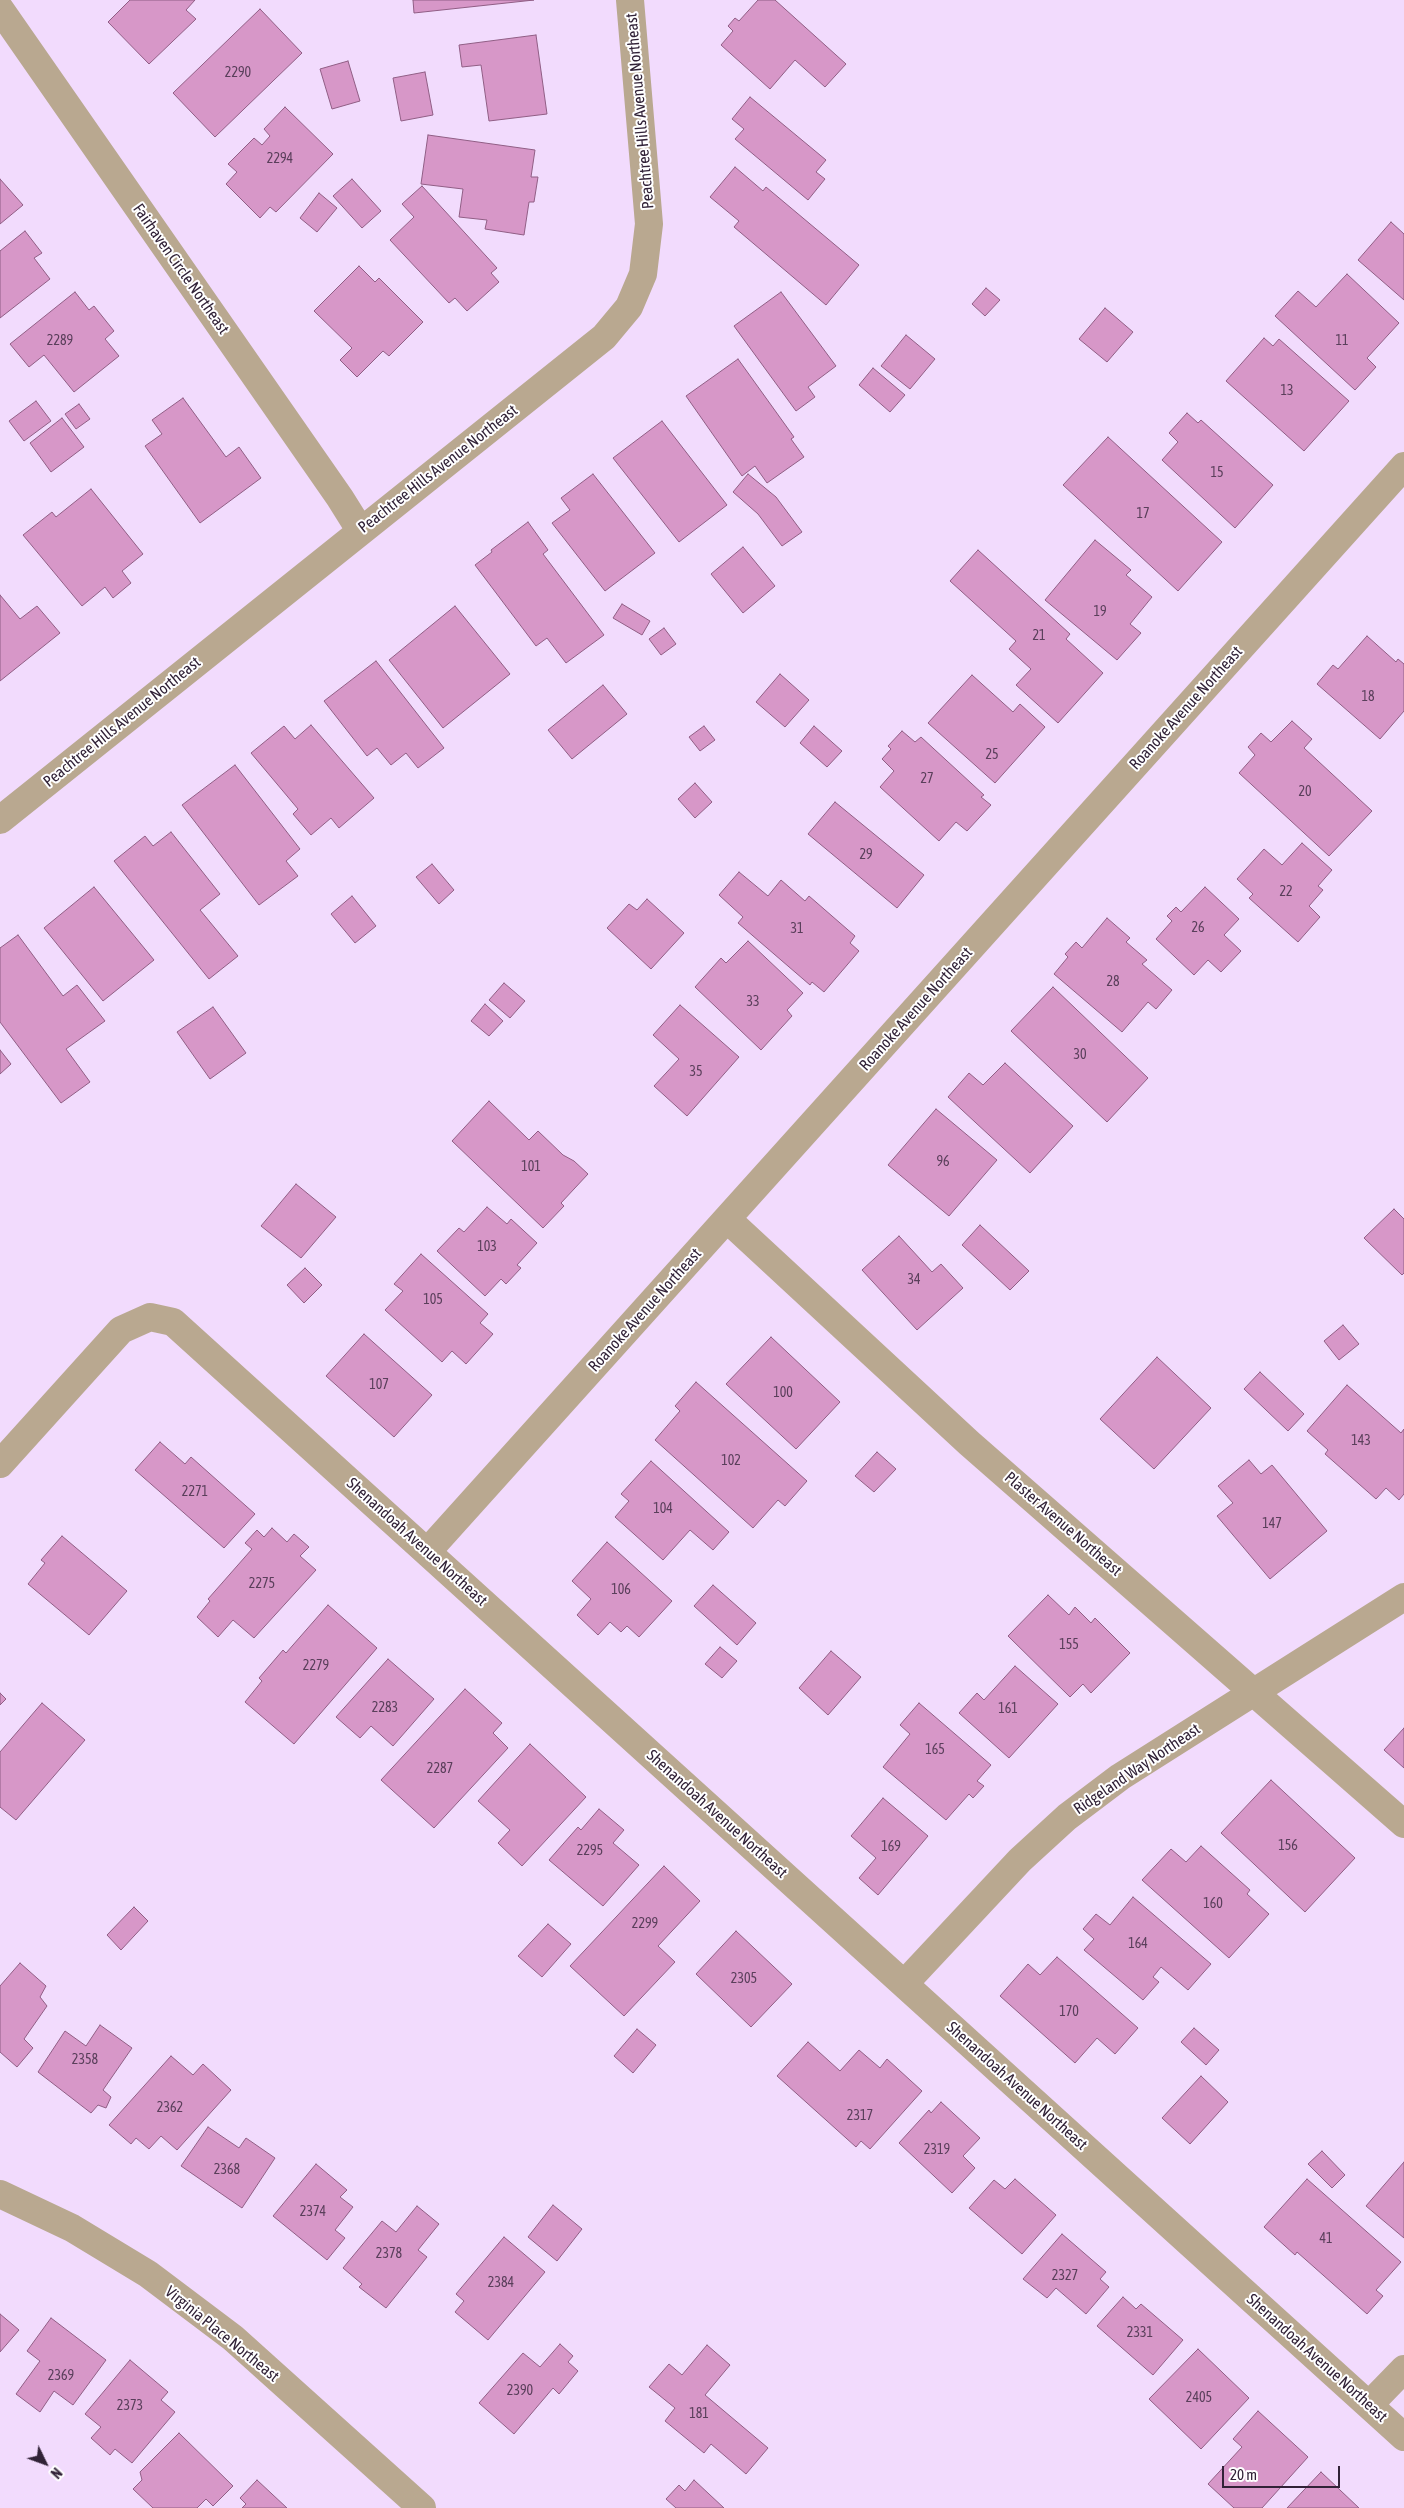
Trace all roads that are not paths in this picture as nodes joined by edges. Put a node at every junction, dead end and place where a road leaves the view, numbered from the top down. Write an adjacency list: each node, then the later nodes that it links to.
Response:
1 (630, 0): 4 (street, Peachtree Hills Avenue Northeast)
2 (0, 9): 4 (street, Fairhaven Circle Northeast)
3 (1404, 466): 6 (street, Roanoke Avenue Northeast)
4 (360, 530): 5 (street, Peachtree Hills Avenue Northeast)
5 (0, 820)
6 (727, 1219): 8 (street, Roanoke Avenue Northeast); 10 (street, Plaster Avenue Northeast)
7 (0, 1464): 8 (street, Shenandoah Avenue Northeast)
8 (427, 1552): 12 (street, Shenandoah Avenue Northeast)
9 (1404, 1597): 10 (street, Ridgeland Way Northeast)
10 (1255, 1692): 11 (street, Plaster Avenue Northeast); 12 (street, Ridgeland Way Northeast)
11 (1404, 1824)
12 (904, 1984): 15 (street, Shenandoah Avenue Northeast)
13 (0, 2194): 17 (street, Virginia Place Northeast)
14 (1404, 2369): 15 (street)
15 (1369, 2405): 16 (street, Shenandoah Avenue Northeast)
16 (1404, 2437)
17 (422, 2508)

